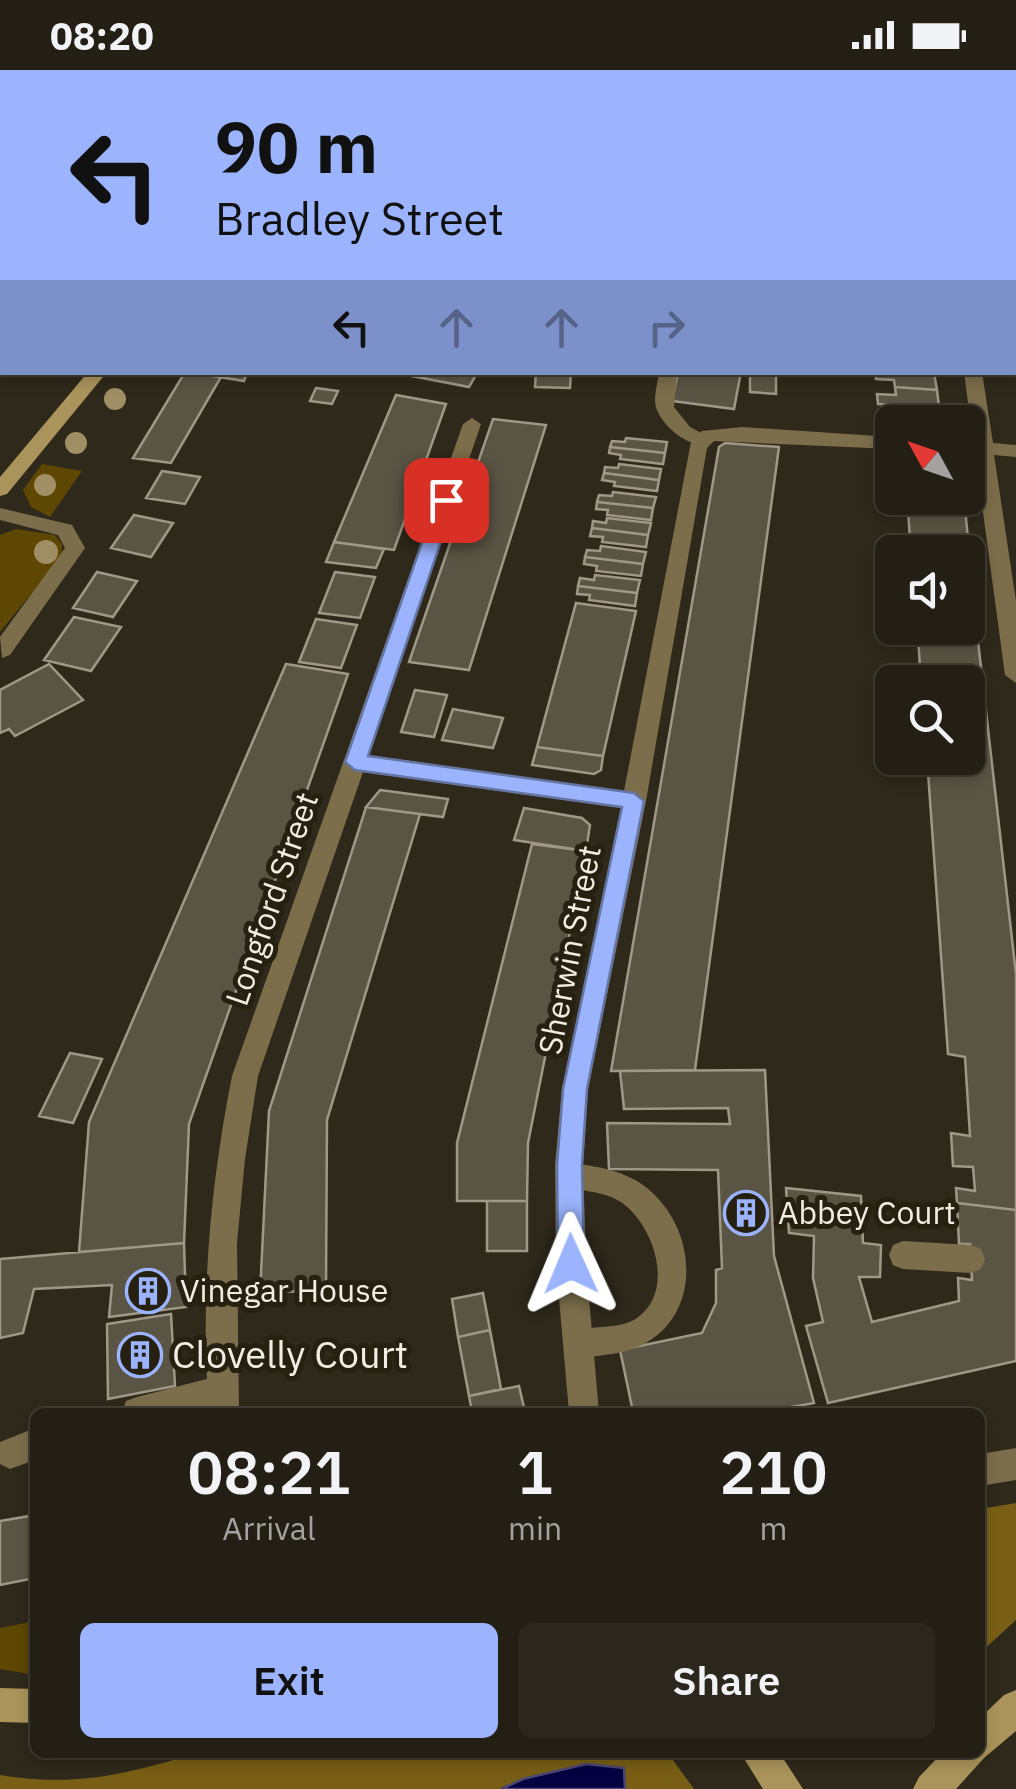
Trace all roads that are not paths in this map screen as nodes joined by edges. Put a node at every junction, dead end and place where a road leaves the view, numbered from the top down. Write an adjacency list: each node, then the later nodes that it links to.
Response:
1 (96, 375): 10 (street)
2 (668, 375): 7 (street)
3 (973, 375): 4 (street)
4 (974, 405)
5 (472, 424): 16 (street, Longford Street)
6 (875, 442): 7 (street)
7 (700, 444): 17 (street, Sherwin Street)
8 (985, 449): 9 (street)
9 (1016, 451)
10 (0, 490)
11 (985, 493): 13 (street)
12 (0, 514): 14 (street)
13 (1013, 634): 15 (street)
14 (2, 650)
15 (1016, 675)
16 (355, 762): 17 (street); 22 (street, Longford Street)
17 (634, 801): 18 (street, Sherwin Street)
18 (570, 1176): 21 (street, Sherwin Street); 21 (street)
19 (904, 1255): 20 (street)
20 (971, 1260)
21 (578, 1343): 24 (street, Sherwin Street)
22 (223, 1401): 23 (street)
23 (169, 1408)
24 (584, 1408)
25 (1016, 1464): 26 (street)
26 (985, 1469)
27 (0, 1704): 28 (street)
28 (30, 1706)
29 (1016, 1708): 30 (street)
30 (985, 1737)
31 (762, 1758): 33 (street)
32 (963, 1758): 34 (street)
33 (785, 1789)
34 (931, 1789)

